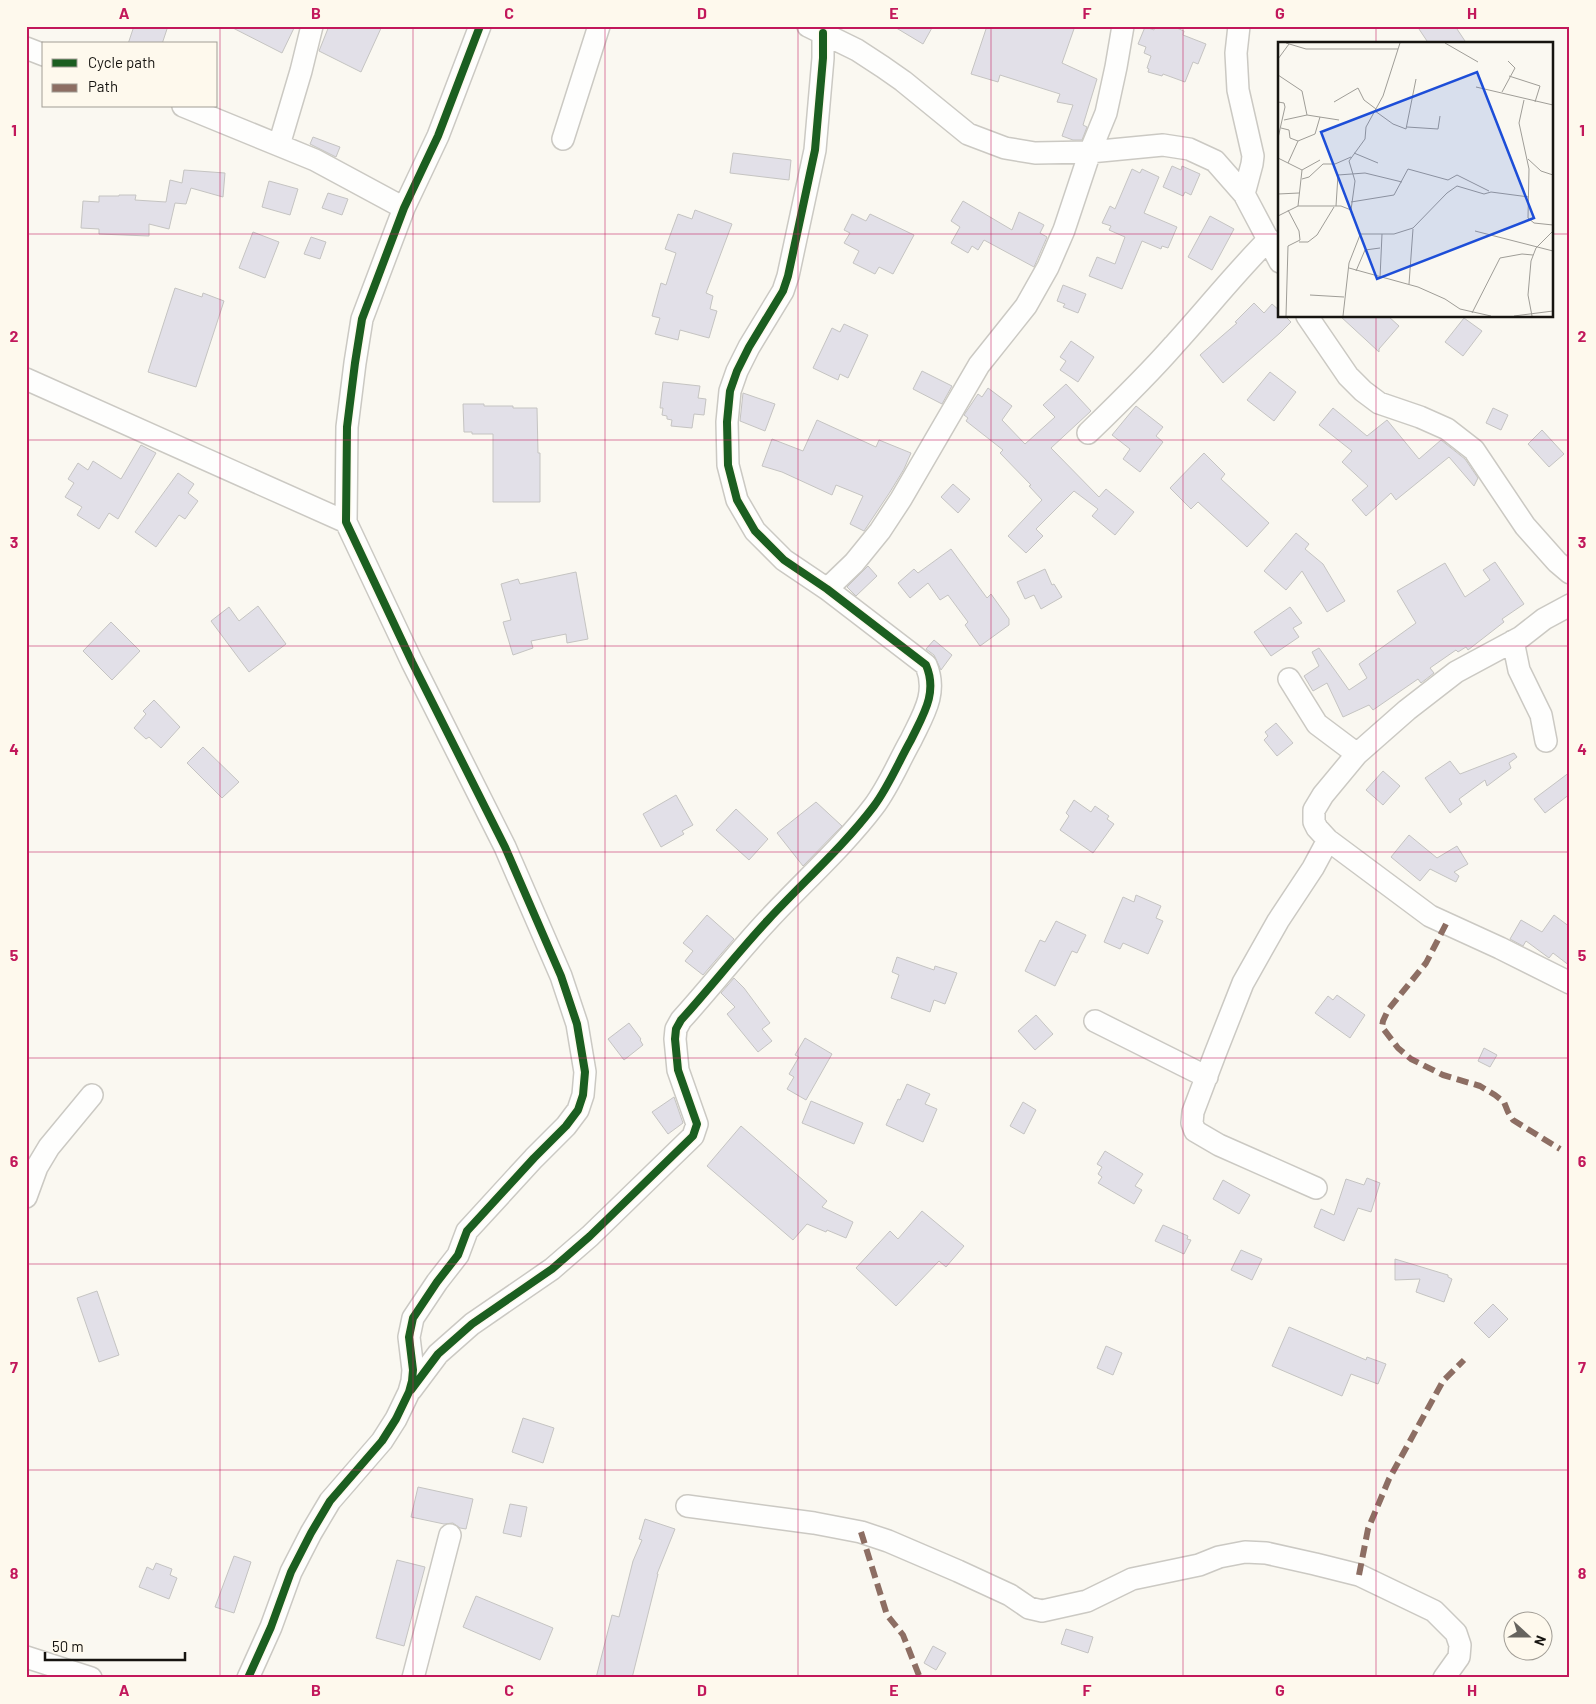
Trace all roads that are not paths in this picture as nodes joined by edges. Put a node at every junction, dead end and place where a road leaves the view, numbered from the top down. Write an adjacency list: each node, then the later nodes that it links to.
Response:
1 (312, 26): 11 (street)
2 (480, 26): 14 (street)
3 (599, 26): 10 (street)
4 (1123, 26): 12 (street)
5 (1239, 26): 13 (street)
6 (816, 30): 12 (street); 22 (street)
7 (26, 48): 8 (street)
8 (42, 54)
9 (188, 108): 11 (street)
10 (563, 139)
11 (278, 145): 14 (street)
12 (1090, 152): 13 (street); 22 (street)
13 (1244, 194): 15 (street)
14 (404, 208): 20 (street)
15 (1268, 239): 16 (street); 19 (street)
16 (1278, 258)
17 (1308, 318): 21 (street)
18 (26, 379): 20 (street)
19 (1088, 433)
20 (346, 522): 35 (street)
21 (1570, 573)
22 (827, 589): 35 (street)
23 (1570, 605): 24 (street)
24 (1513, 641): 26 (street); 27 (street)
25 (1289, 678): 27 (street)
26 (1546, 741)
27 (1357, 754): 28 (street)
28 (1328, 840): 29 (street); 31 (street)
29 (1570, 983)
30 (1095, 1020): 31 (street)
31 (1207, 1076): 33 (street)
32 (92, 1095): 34 (street)
33 (1316, 1188)
34 (26, 1197)
35 (409, 1392): 40 (street)
36 (687, 1506): 42 (street)
37 (450, 1535): 41 (street)
38 (26, 1657): 39 (street)
39 (91, 1678)
40 (248, 1678)
41 (413, 1678)
42 (1444, 1678)

